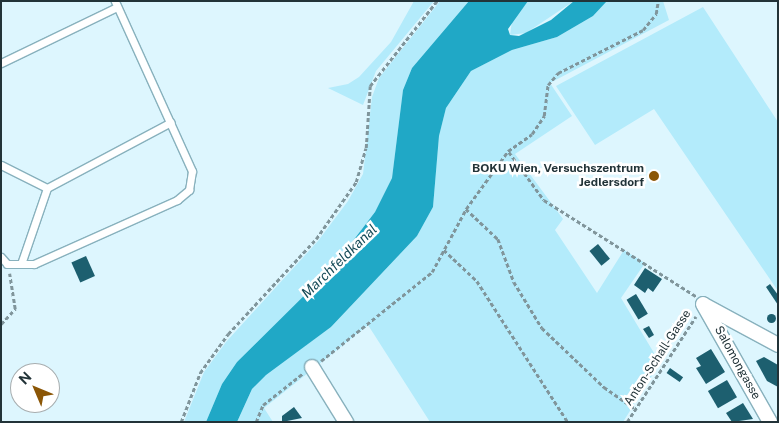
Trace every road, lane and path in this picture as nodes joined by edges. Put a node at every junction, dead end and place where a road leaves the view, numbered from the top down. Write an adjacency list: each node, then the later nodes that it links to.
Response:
1 (437, 1): 21 (path)
2 (658, 1): 8 (path)
3 (672, 1): 4 (path)
4 (690, 1)
5 (116, 4): 6 (lane); 7 (lane)
6 (1, 63)
7 (170, 122): 10 (lane); 15 (lane)
8 (508, 151): 11 (path); 16 (path)
9 (1, 165): 10 (lane)
10 (47, 188): 15 (lane)
11 (466, 209): 12 (path); 20 (path)
12 (444, 250): 19 (path); 24 (path)
13 (1, 257): 14 (lane)
14 (7, 264): 15 (lane); 17 (path)
15 (20, 264)
16 (703, 304): 18 (street); 20 (path, Anton-Schall-Gasse); 26 (street, Salomongasse)
17 (1, 324)
18 (778, 345)
19 (312, 368): 22 (path); 23 (street)
20 (636, 409): 25 (path, Anton-Schall-Gasse)
21 (181, 422)
22 (256, 422)
23 (346, 422)
24 (568, 422)
25 (627, 422)
26 (770, 422)

